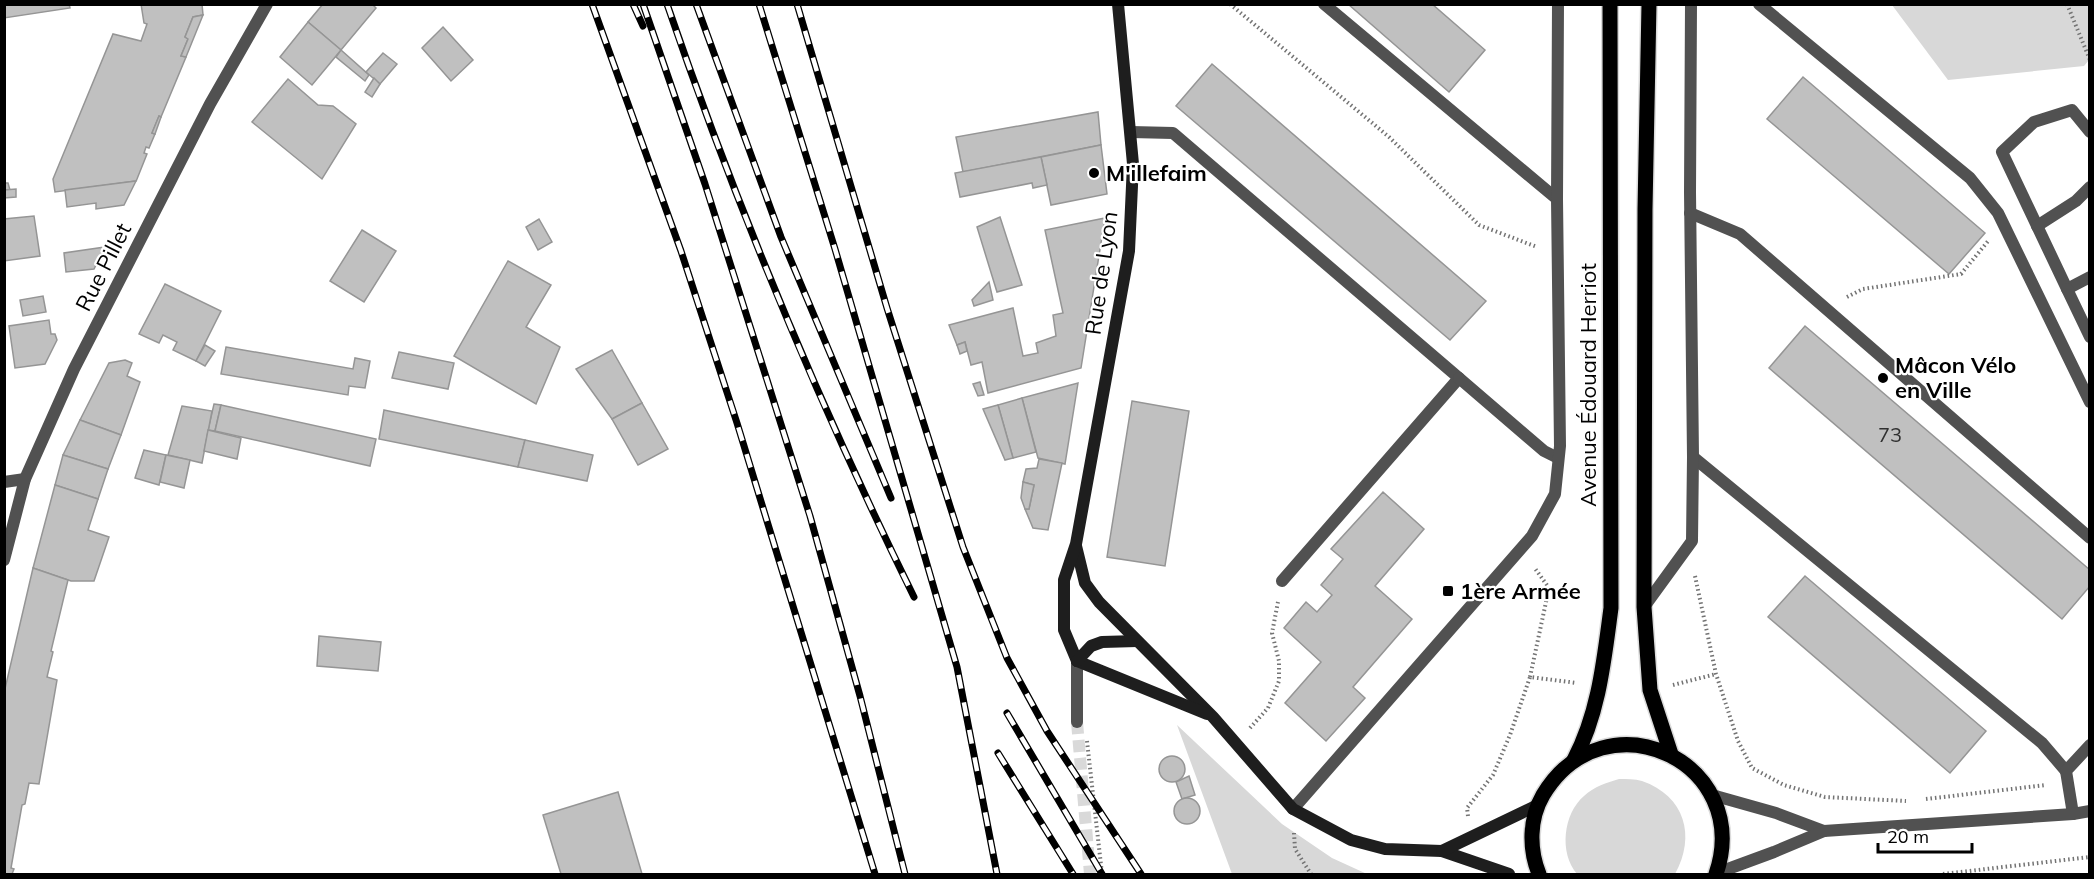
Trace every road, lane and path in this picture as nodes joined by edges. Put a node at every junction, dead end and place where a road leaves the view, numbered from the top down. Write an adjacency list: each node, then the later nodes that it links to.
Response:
1 (267, 4): 28 (street, Rue Pillet)
2 (1118, 4): 12 (main road, Rue de Lyon)
3 (1230, 4): 19 (path)
4 (1324, 4): 15 (street)
5 (1558, 4): 15 (street)
6 (1610, 4): 49 (main road, Avenue Édouard Herriot)
7 (1649, 4): 36 (main road)
8 (1691, 4): 16 (street)
9 (1759, 4): 17 (street)
10 (2067, 4): 11 (path)
11 (2090, 60)
12 (1131, 132): 24 (street); 31 (main road, Rue de Lyon)
13 (2090, 132): 18 (street)
14 (2090, 187): 18 (street)
15 (1557, 199): 19 (street)
16 (1690, 213): 22 (street); 26 (street)
17 (2003, 223): 22 (path); 25 (street)
18 (2037, 226): 21 (street)
19 (1557, 254): 27 (street)
20 (2090, 277): 21 (street)
21 (2067, 290): 23 (street)
22 (1826, 309): 30 (street)
23 (2090, 337)
24 (1459, 378): 27 (street); 35 (street)
25 (2090, 402)
26 (1693, 457): 32 (street); 50 (street)
27 (1558, 458): 33 (street)
28 (25, 479): 29 (street); 34 (street, Rue Pillet)
29 (4, 482)
30 (2090, 538)
31 (1076, 544): 37 (main road, Rue de Lyon); 38 (main road, Rue de Lyon)
32 (1688, 549): 36 (street); 39 (path)
33 (1519, 552): 40 (path); 55 (street)
34 (4, 560)
35 (1282, 581): 46 (path)
36 (1644, 608): 48 (main road)
37 (1137, 641): 38 (main road); 43 (main road, Rue de Lyon)
38 (1077, 662): 43 (main road); 44 (street, Rue de Lyon)
39 (1716, 674): 42 (path); 53 (path)
40 (1530, 677): 41 (path); 59 (path)
41 (1581, 684)
42 (1670, 686)
43 (1213, 717): 46 (main road, Rue de Lyon)
44 (1077, 722)
45 (1087, 736): 62 (path)
46 (1236, 743): 55 (main road, Rue de Lyon)
47 (2090, 745): 50 (street)
48 (1671, 754): 49 (main road); 51 (main road)
49 (1574, 760): 54 (main road)
50 (2067, 776): 52 (path); 57 (street)
51 (1712, 795): 58 (street); 66 (main road)
52 (1922, 800)
53 (1911, 801)
54 (1538, 804): 59 (main road); 65 (main road)
55 (1293, 809): 60 (main road); 63 (path)
56 (2090, 811): 57 (street)
57 (2073, 814): 58 (street)
58 (1824, 831): 66 (street)
59 (1471, 836): 60 (main road)
60 (1442, 851): 64 (main road)
61 (2090, 857): 67 (path)
62 (1102, 874)
63 (1311, 874)
64 (1509, 874)
65 (1539, 874)
66 (1716, 874)
67 (1943, 874)

